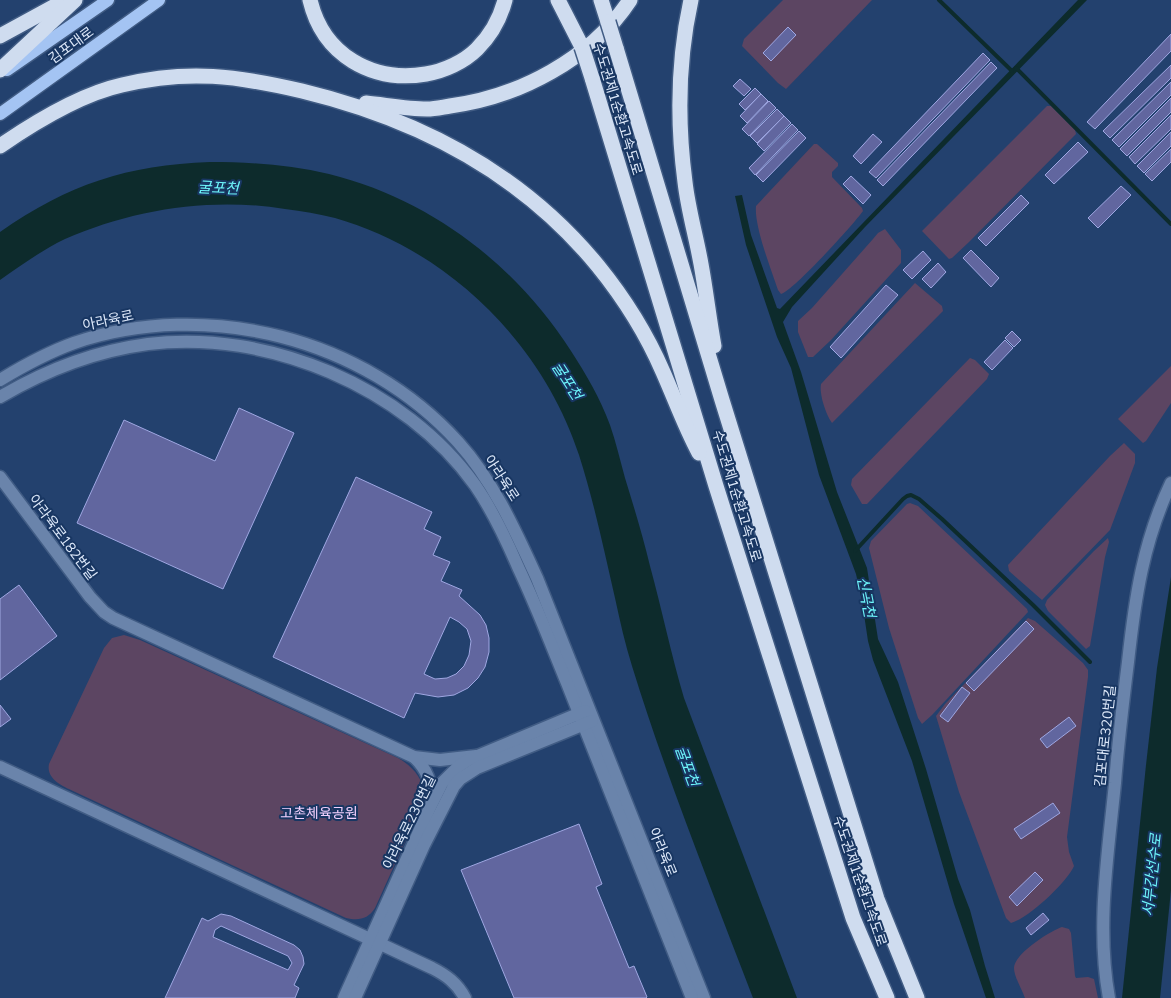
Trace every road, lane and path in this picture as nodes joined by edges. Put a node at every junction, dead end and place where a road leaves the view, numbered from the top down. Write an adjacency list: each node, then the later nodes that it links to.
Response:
1 (66, 0): 12 (highway)
2 (75, 0): 14 (highway)
3 (108, 0): 15 (main road, 김포대로)
4 (159, 0): 17 (main road, 김포대로)
5 (310, 0): 6 (highway)
6 (506, 0)
7 (558, 0): 13 (highway)
8 (568, 0): 13 (highway, 수도권제1순환고속도로)
9 (601, 0): 22 (highway, 수도권제1순환고속도로, bridge)
10 (630, 0): 16 (highway)
11 (690, 0): 22 (highway)
12 (0, 36)
13 (582, 47): 26 (highway, 수도권제1순환고속도로, bridge)
14 (0, 70)
15 (0, 76)
16 (330, 98): 18 (highway); 26 (highway)
17 (0, 114)
18 (0, 146)
19 (1, 378): 27 (street, 아라육로)
20 (13, 389): 21 (street, 아라육로); 23 (street); 27 (street, 아라육로)
21 (0, 397)
22 (722, 400): 39 (highway, 수도권제1순환고속도로)
23 (0, 408)
24 (0, 477): 28 (street, 아라육로182번길)
25 (1171, 483): 40 (street, 김포대로320번길)
26 (716, 486): 38 (highway, 수도권제1순환고속도로)
27 (587, 717): 29 (street, 아라육로230번길); 32 (street, 아라육로230번길); 36 (street, 아라육로); 37 (street, 아라육로)
28 (414, 756): 29 (street); 31 (street)
29 (476, 756): 31 (street, 아라육로230번길)
30 (0, 767): 32 (street)
31 (433, 800): 32 (street, 아라육로230번길)
32 (375, 942): 33 (street, 아라육로230번길); 34 (street, 아라육로230번길); 35 (street)
33 (344, 998)
34 (355, 998)
35 (464, 998)
36 (692, 998)
37 (704, 998)
38 (887, 998)
39 (916, 998)
40 (1109, 998)

